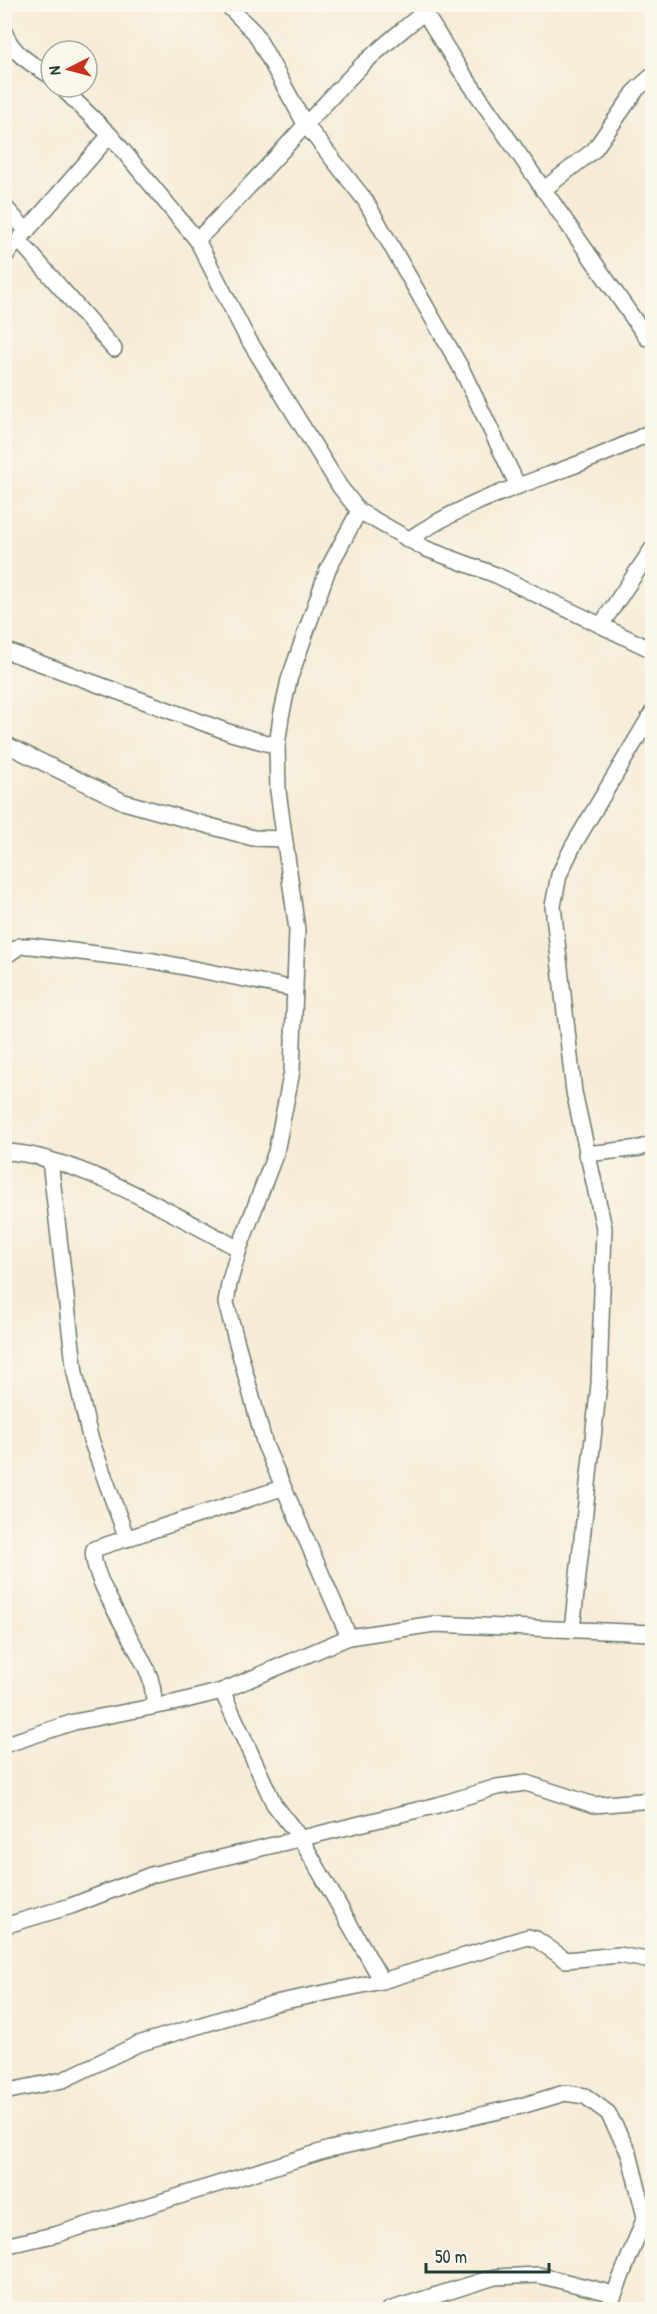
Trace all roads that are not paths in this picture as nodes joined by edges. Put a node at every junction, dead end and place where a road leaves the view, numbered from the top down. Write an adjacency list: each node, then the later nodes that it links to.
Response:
1 (225, 4): 7 (street)
2 (421, 8): 7 (street); 9 (street)
3 (4, 32): 4 (street)
4 (39, 68)
5 (652, 76): 9 (street)
6 (73, 99): 8 (street)
7 (305, 124): 12 (street); 17 (street)
8 (110, 135): 11 (street); 12 (street)
9 (543, 190): 14 (street)
10 (4, 206): 11 (street)
11 (23, 235): 13 (street); 15 (street)
12 (197, 240): 18 (street)
13 (4, 257)
14 (646, 338)
15 (114, 349)
16 (652, 431): 17 (street)
17 (518, 486): 19 (street)
18 (359, 511): 19 (street); 26 (street)
19 (408, 540): 21 (street)
20 (652, 549): 21 (street)
21 (601, 625): 23 (street)
22 (4, 650): 26 (street)
23 (652, 650)
24 (652, 713): 32 (street)
25 (7, 745): 27 (street)
26 (277, 746): 27 (street)
27 (284, 839): 29 (street)
28 (4, 957): 29 (street)
29 (295, 989): 34 (street)
30 (652, 1144): 32 (street)
31 (4, 1152): 33 (street)
32 (586, 1154): 37 (street)
33 (50, 1161): 34 (street); 36 (street)
34 (239, 1249): 35 (street)
35 (282, 1488): 36 (street); 39 (street)
36 (127, 1539): 41 (street)
37 (572, 1630): 38 (street); 39 (street)
38 (652, 1633)
39 (349, 1637): 40 (street)
40 (222, 1691): 41 (street); 44 (street)
41 (154, 1706): 42 (street)
42 (4, 1746)
43 (652, 1800): 44 (street)
44 (301, 1839): 45 (street); 47 (street)
45 (4, 1926)
46 (652, 1960): 47 (street)
47 (382, 1981): 48 (street)
48 (4, 2092)
49 (4, 2246): 50 (street)
50 (614, 2294): 51 (street); 52 (street)
51 (389, 2310)
52 (608, 2310)

